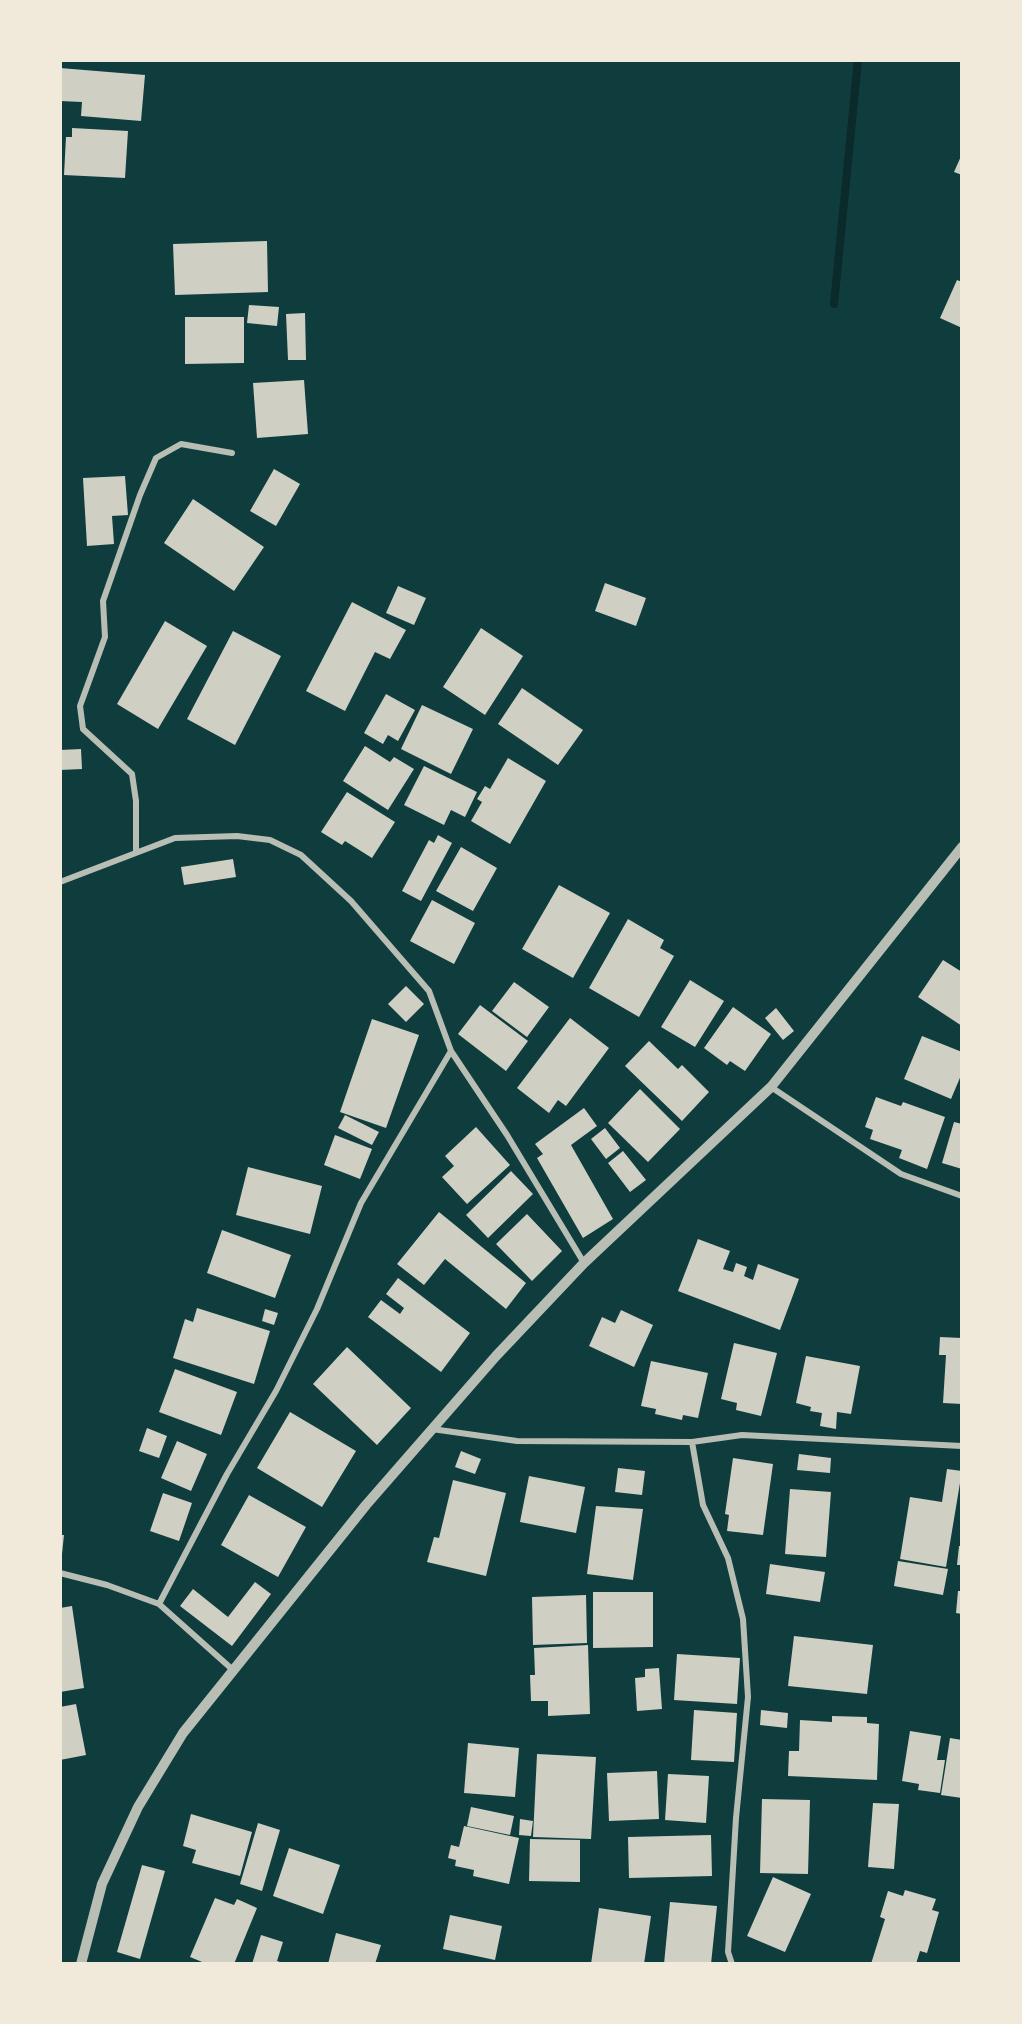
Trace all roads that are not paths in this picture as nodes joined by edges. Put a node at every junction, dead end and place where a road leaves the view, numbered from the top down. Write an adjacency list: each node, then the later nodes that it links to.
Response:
1 (232, 453): 3 (street)
2 (962, 847): 6 (street)
3 (136, 852): 4 (street); 5 (street)
4 (60, 882)
5 (451, 1051): 8 (street); 13 (street)
6 (771, 1087): 7 (street); 8 (street)
7 (962, 1196)
8 (584, 1263): 9 (street)
9 (432, 1429): 10 (street); 14 (street)
10 (692, 1442): 11 (street); 16 (street)
11 (962, 1446)
12 (60, 1573): 13 (street)
13 (159, 1604): 14 (street)
14 (233, 1670): 15 (street)
15 (82, 1964)
16 (732, 1964)

